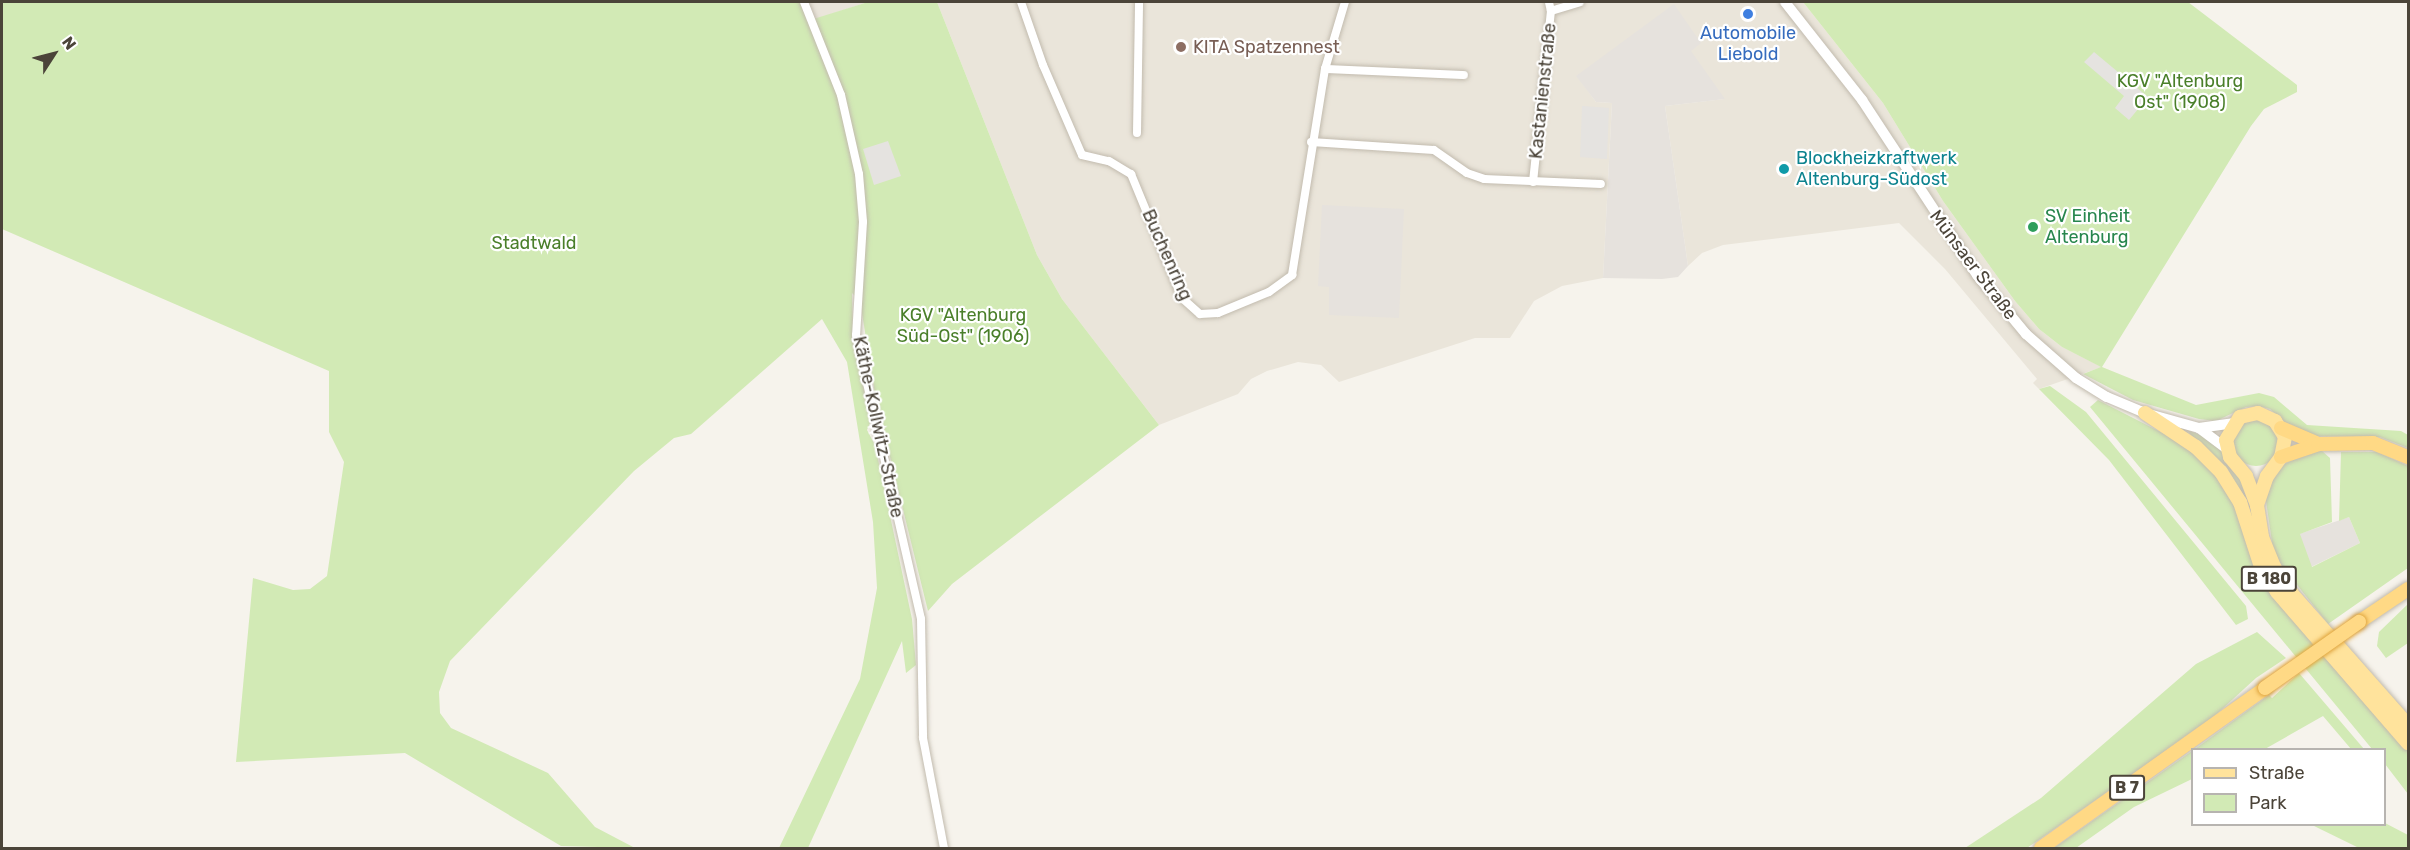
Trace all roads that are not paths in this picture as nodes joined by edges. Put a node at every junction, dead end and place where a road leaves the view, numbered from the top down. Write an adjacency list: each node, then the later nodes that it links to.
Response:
1 (804, 2): 28 (street, Käthe-Kollwitz-Straße)
2 (1021, 2): 12 (street, Buchenring)
3 (1139, 2): 11 (street)
4 (1345, 2): 9 (street, Buchenring)
5 (1549, 2): 8 (street, Kastanienstraße)
6 (1580, 2): 8 (street)
7 (1785, 2): 15 (street, Münsaer Straße)
8 (1551, 11): 13 (street, Kastanienstraße)
9 (1325, 69): 10 (street); 12 (street, Buchenring)
10 (1464, 75)
11 (1137, 133)
12 (1311, 141): 13 (street, Kastanienstraße)
13 (1533, 182): 14 (street, Kastanienstraße)
14 (1601, 184)
15 (2145, 413): 17 (street, Münsaer Straße); 27 (main road, B 180)
16 (2233, 423): 17 (street, Münsaer Straße); 18 (main road); 20 (main road)
17 (2199, 428): 20 (street, Münsaer Straße)
18 (2281, 428): 19 (highway); 22 (main road)
19 (2319, 444): 21 (highway); 22 (highway)
20 (2227, 449): 23 (main road)
21 (2409, 457)
22 (2277, 462): 23 (main road); 24 (main road)
23 (2242, 469): 24 (main road, B 180)
24 (2257, 505): 26 (main road, B 180)
25 (2409, 589): 29 (highway, B 7, bridge)
26 (2409, 725)
27 (2409, 743)
28 (944, 849)
29 (2041, 849)

